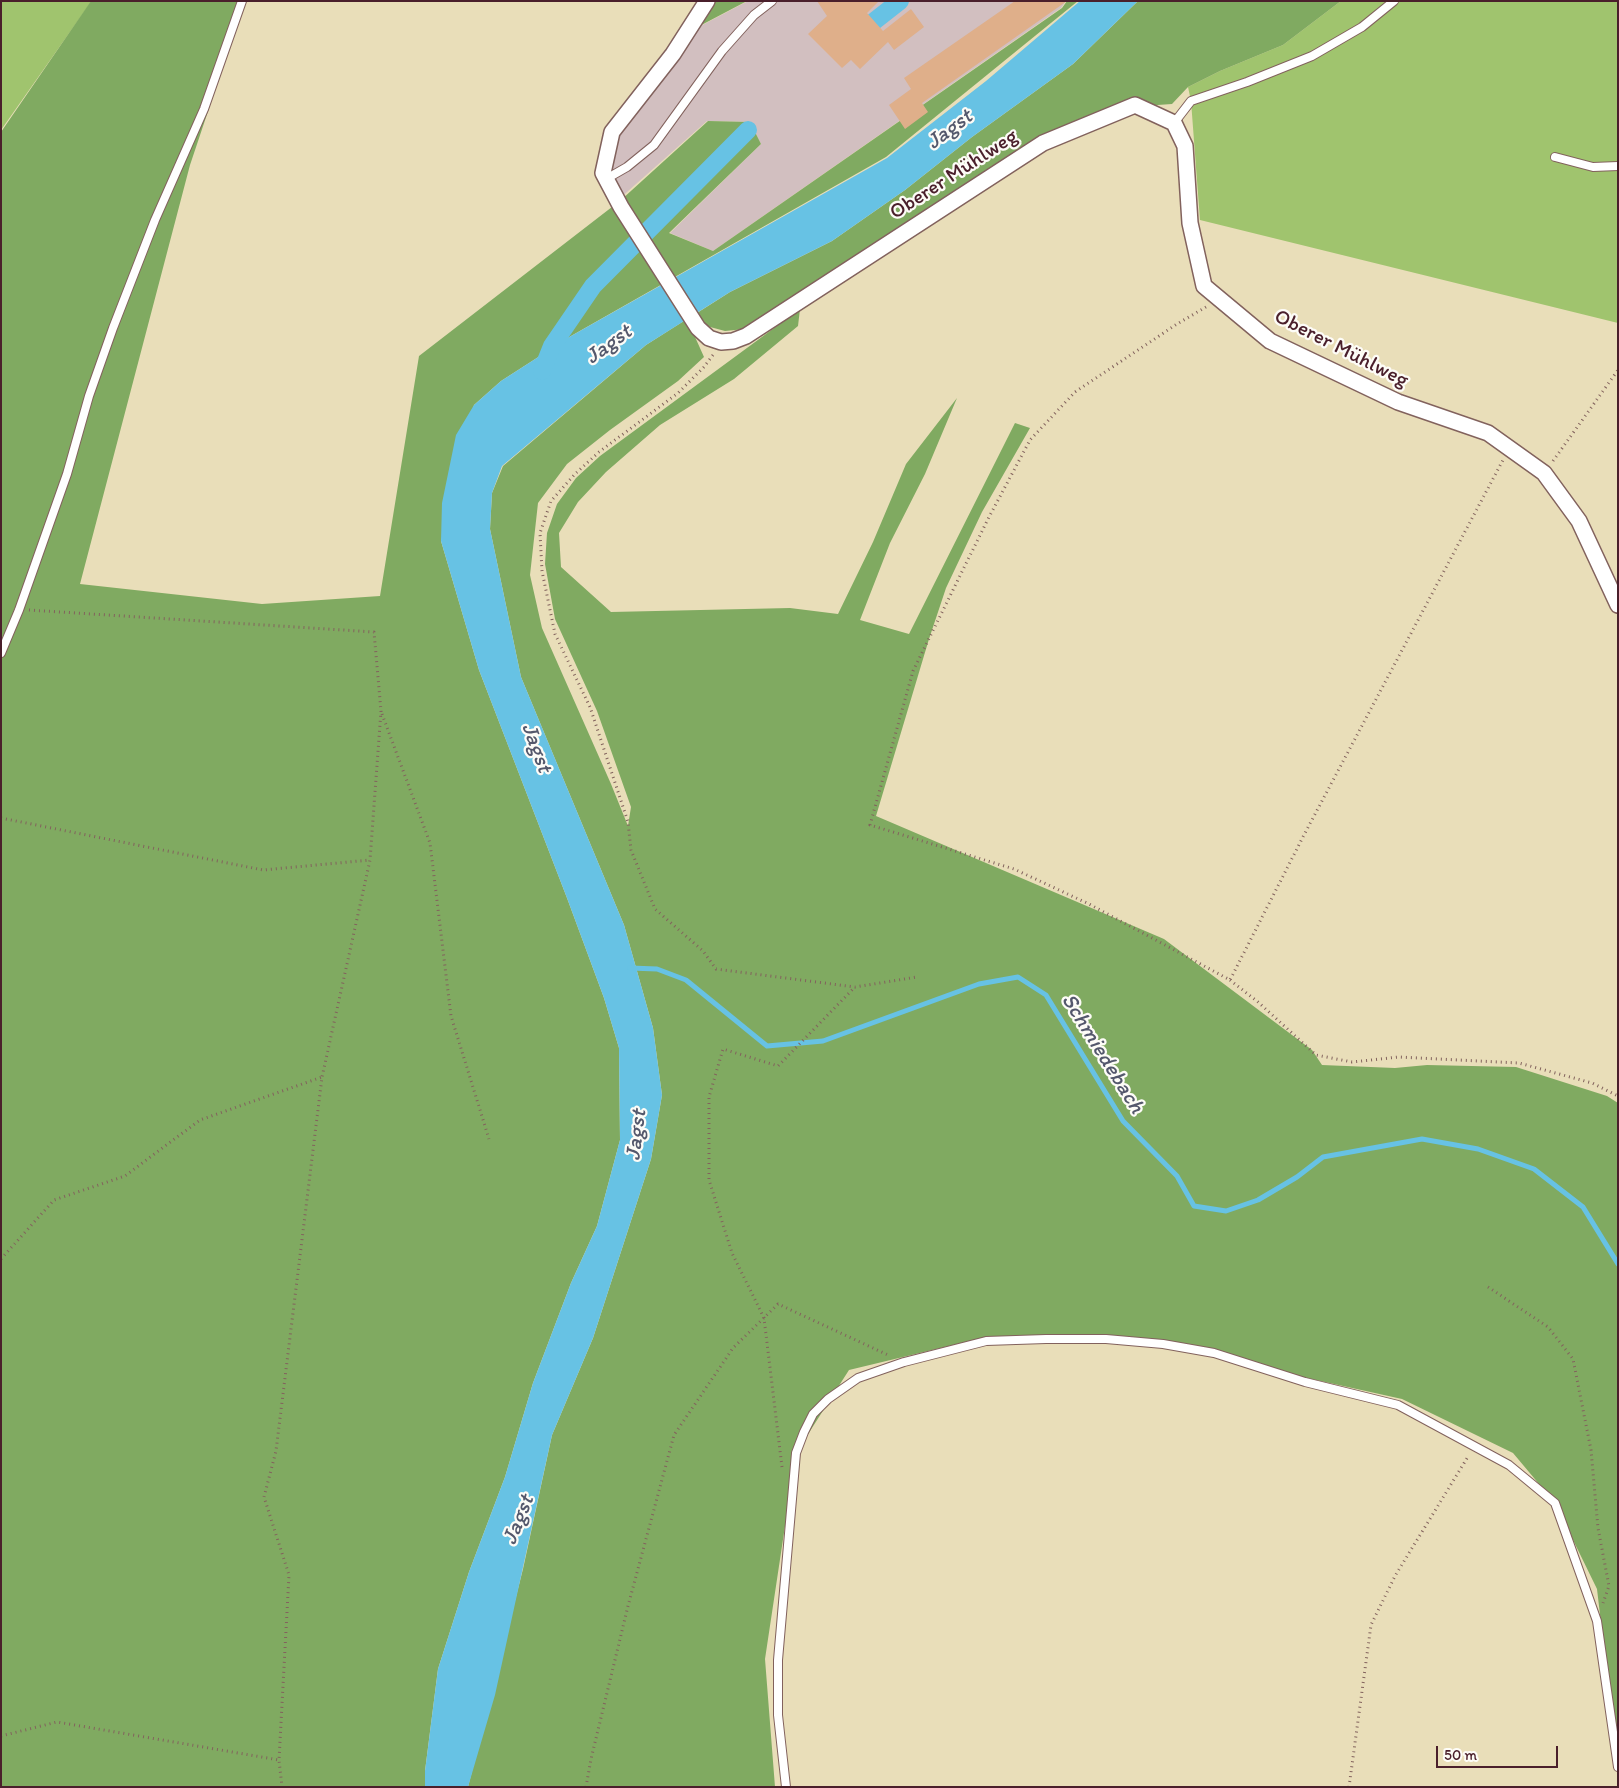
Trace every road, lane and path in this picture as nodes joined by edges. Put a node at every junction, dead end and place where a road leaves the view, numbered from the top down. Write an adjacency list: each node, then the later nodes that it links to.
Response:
1 (242, 1): 15 (lane)
2 (707, 1): 8 (street)
3 (772, 1): 8 (lane)
4 (1394, 1): 5 (lane)
5 (1174, 123): 9 (street, Oberer Mühlweg); 10 (street, Oberer Mühlweg)
6 (1555, 157): 7 (lane)
7 (1618, 166)
8 (606, 179): 10 (street)
9 (1220, 299): 12 (street, Oberer Mühlweg); 21 (path)
10 (722, 342): 22 (path)
11 (1618, 370): 13 (path)
12 (1510, 448): 13 (street, Oberer Mühlweg); 21 (path)
13 (1544, 473): 14 (street, Oberer Mühlweg)
14 (1618, 605)
15 (19, 610): 16 (lane); 17 (path)
16 (1, 653)
17 (381, 711): 19 (path); 25 (path)
18 (1, 818): 19 (path)
19 (370, 860): 23 (path)
20 (917, 977): 22 (path)
21 (1230, 980): 24 (path)
22 (855, 987): 28 (path)
23 (322, 1076): 26 (path); 34 (path)
24 (1618, 1096)
25 (489, 1140)
26 (1, 1259)
27 (1488, 1287): 32 (path)
28 (764, 1318): 29 (path); 31 (path); 37 (path)
29 (904, 1362): 30 (lane); 38 (lane)
30 (1475, 1446): 32 (lane); 39 (path)
31 (783, 1476)
32 (1597, 1620): 35 (lane)
33 (1, 1736): 34 (path)
34 (278, 1760): 36 (path)
35 (1618, 1767)
36 (282, 1787)
37 (586, 1787)
38 (786, 1787)
39 (1349, 1787)

